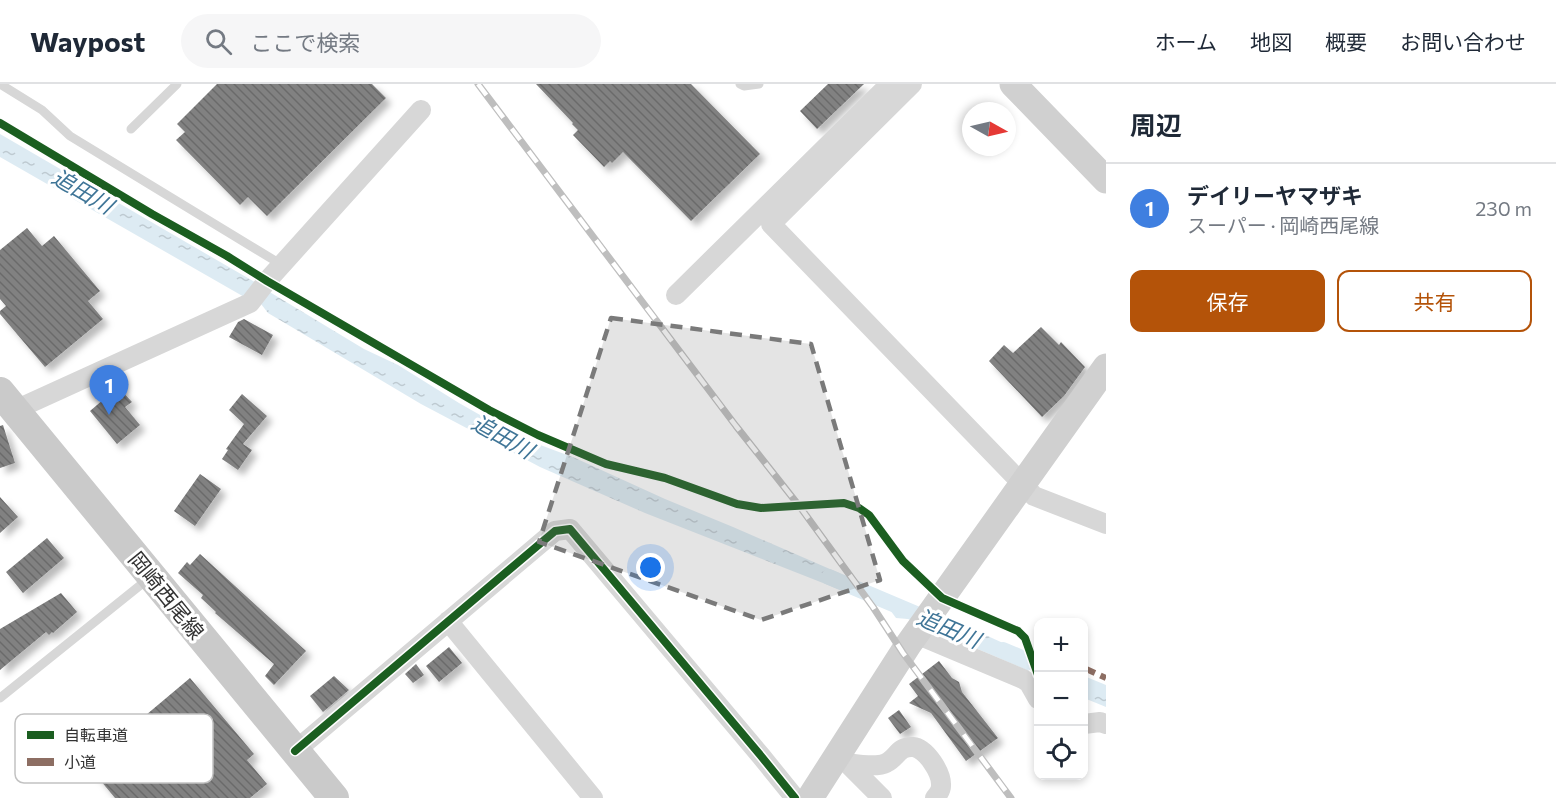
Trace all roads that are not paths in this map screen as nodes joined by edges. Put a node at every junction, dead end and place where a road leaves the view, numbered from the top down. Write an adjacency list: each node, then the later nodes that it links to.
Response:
1 (0, 84): 11 (lane)
2 (177, 84): 9 (lane)
3 (740, 84): 4 (lane)
4 (759, 84)
5 (890, 84): 12 (street)
6 (912, 84): 15 (street)
7 (1012, 84): 10 (street)
8 (421, 110): 11 (street)
9 (131, 129)
10 (1106, 180)
11 (282, 265): 14 (street)
12 (676, 295)
13 (1106, 367): 15 (street)
14 (5, 406): 17 (main road, 岡崎西尾線)
15 (1023, 485): 16 (street); 19 (street)
16 (1106, 524)
17 (152, 576): 21 (lane); 24 (main road, 岡崎西尾線)
18 (448, 621): 24 (street); 27 (street); 28 (street)
19 (924, 623): 20 (street); 25 (street)
20 (1034, 692)
21 (0, 698)
22 (1088, 723): 23 (street)
23 (1106, 724)
24 (295, 751): 26 (main road, 岡崎西尾線)
25 (842, 760): 29 (street); 30 (street); 31 (street)
26 (334, 798)
27 (593, 798)
28 (795, 798)
29 (810, 798)
30 (882, 798)
31 (935, 798)

